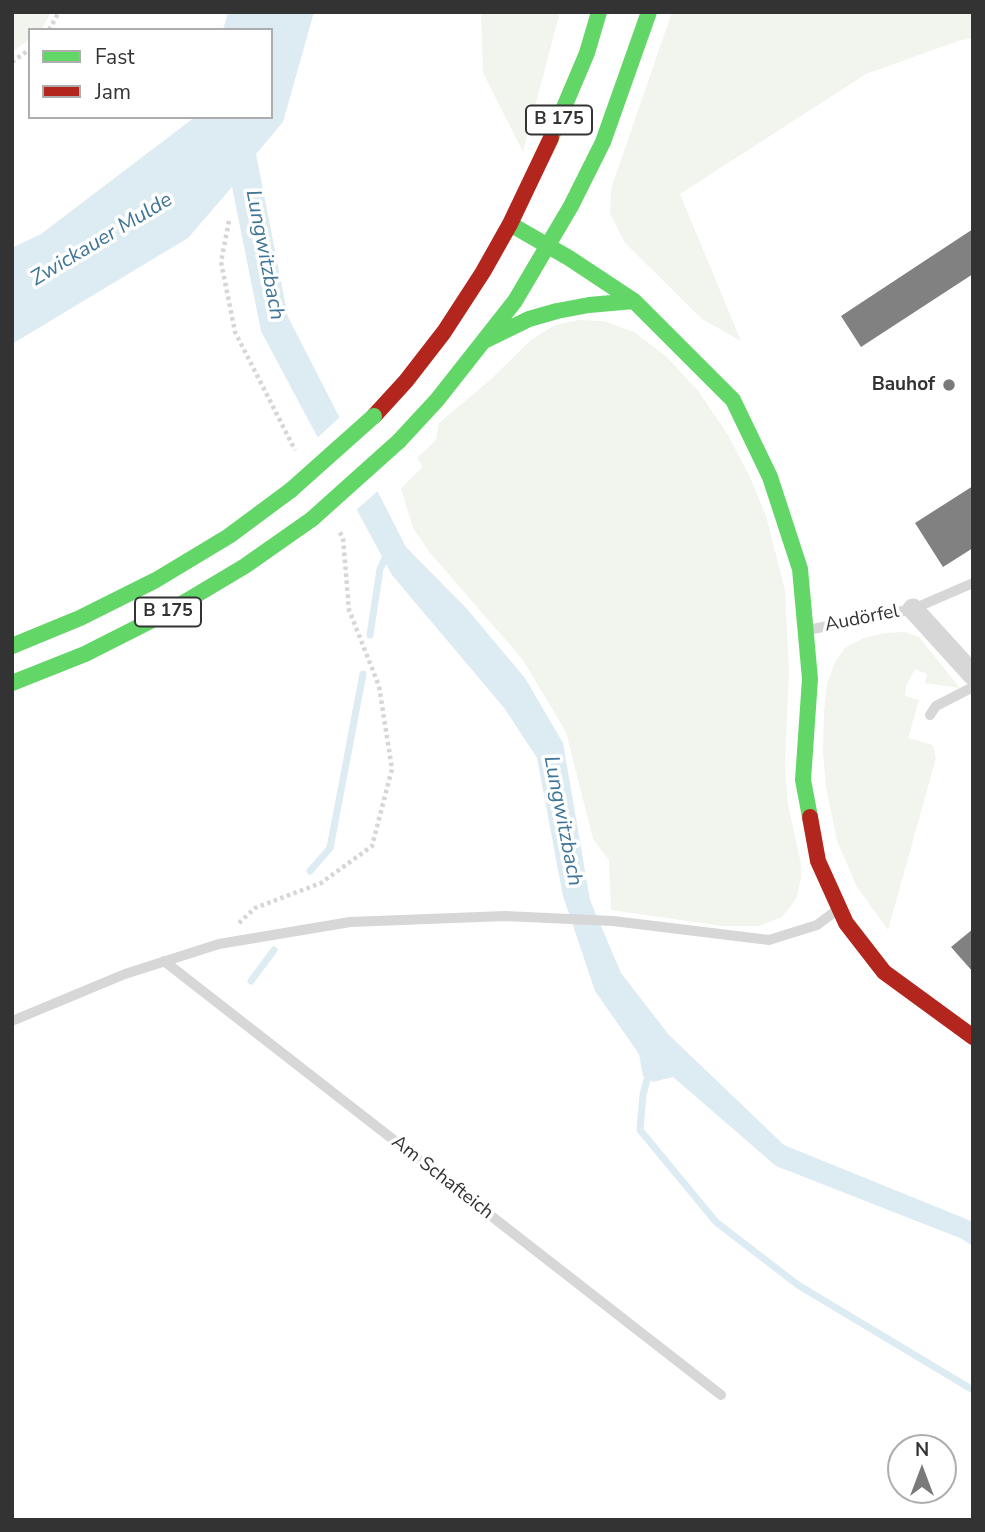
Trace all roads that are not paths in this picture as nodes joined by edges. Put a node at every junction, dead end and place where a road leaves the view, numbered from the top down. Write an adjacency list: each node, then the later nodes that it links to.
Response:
1 (598, 12): 3 (main road, B 175)
2 (649, 12): 4 (main road, B 175)
3 (510, 224): 4 (main road); 10 (main road, B 175, bridge)
4 (548, 245): 5 (main road); 6 (main road, B 175)
5 (634, 302): 6 (main road); 9 (main road)
6 (486, 340): 12 (main road, B 175, bridge)
7 (973, 583): 8 (lane)
8 (913, 609): 9 (lane, Audörfel); 11 (street, Audörfel)
9 (805, 630): 15 (main road)
10 (12, 646)
11 (973, 675)
12 (12, 683)
13 (973, 687): 14 (lane)
14 (930, 715)
15 (839, 908): 16 (lane); 18 (main road)
16 (164, 961): 17 (lane); 19 (lane, Am Schafteich)
17 (12, 1021)
18 (973, 1037)
19 (721, 1395)

